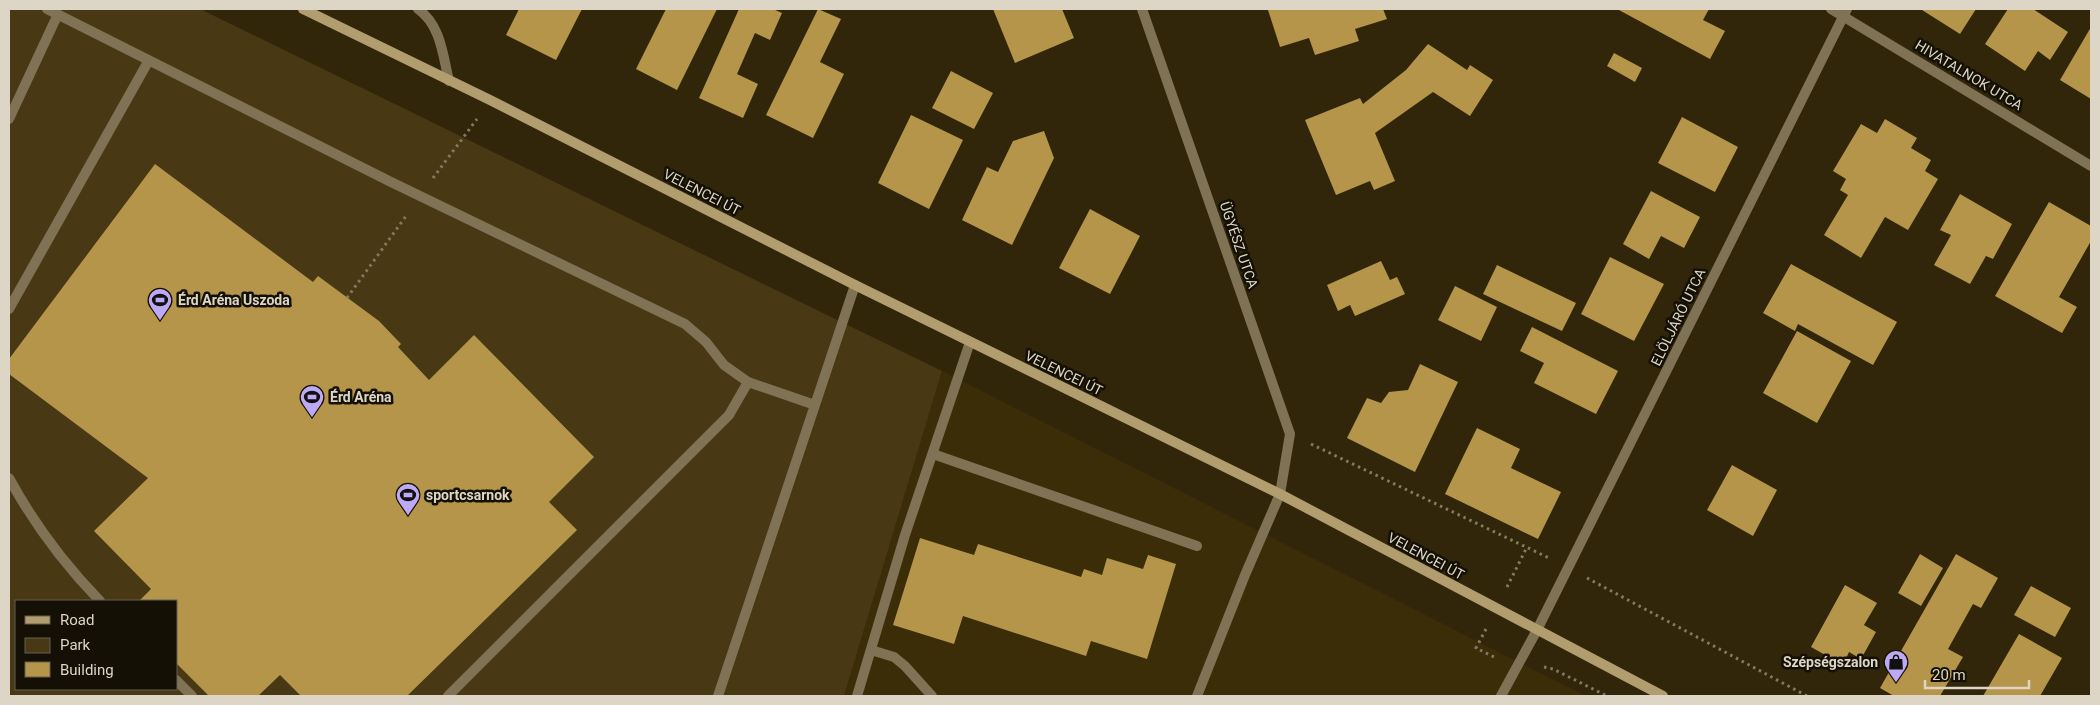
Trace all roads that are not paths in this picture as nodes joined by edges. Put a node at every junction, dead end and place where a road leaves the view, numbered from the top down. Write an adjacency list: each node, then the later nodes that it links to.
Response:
1 (47, 9): 7 (street)
2 (303, 9): 9 (main road, VELENCEI ÚT)
3 (418, 9): 9 (street)
4 (1142, 9): 19 (street, ÜGYÉSZ UTCA)
5 (1831, 9): 6 (street, HIVATALNOK UTCA)
6 (1845, 12): 11 (street, HIVATALNOK UTCA); 22 (street, ELÖLJÁRÓ UTCA)
7 (58, 14): 8 (street); 10 (street)
8 (148, 60): 13 (street); 15 (street)
9 (449, 81): 12 (main road, VELENCEI ÚT)
10 (9, 119)
11 (2091, 166)
12 (855, 285): 14 (main road, VELENCEI ÚT); 16 (street)
13 (9, 309)
14 (970, 342): 17 (street); 19 (main road, VELENCEI ÚT)
15 (748, 382): 16 (street); 26 (street)
16 (815, 405): 27 (street)
17 (933, 454): 20 (street); 23 (street)
18 (9, 478): 21 (street)
19 (1280, 494): 22 (main road, VELENCEI ÚT); 30 (street, ÜGYÉSZ UTCA)
20 (1197, 546)
21 (99, 600)
22 (1537, 630): 31 (street, ELÖLJÁRÓ UTCA); 32 (main road, VELENCEI ÚT)
23 (871, 650): 28 (street); 29 (street)
24 (178, 682): 25 (street)
25 (192, 696)
26 (448, 696)
27 (718, 696)
28 (857, 696)
29 (932, 696)
30 (1197, 696)
31 (1501, 696)
32 (1663, 696)

